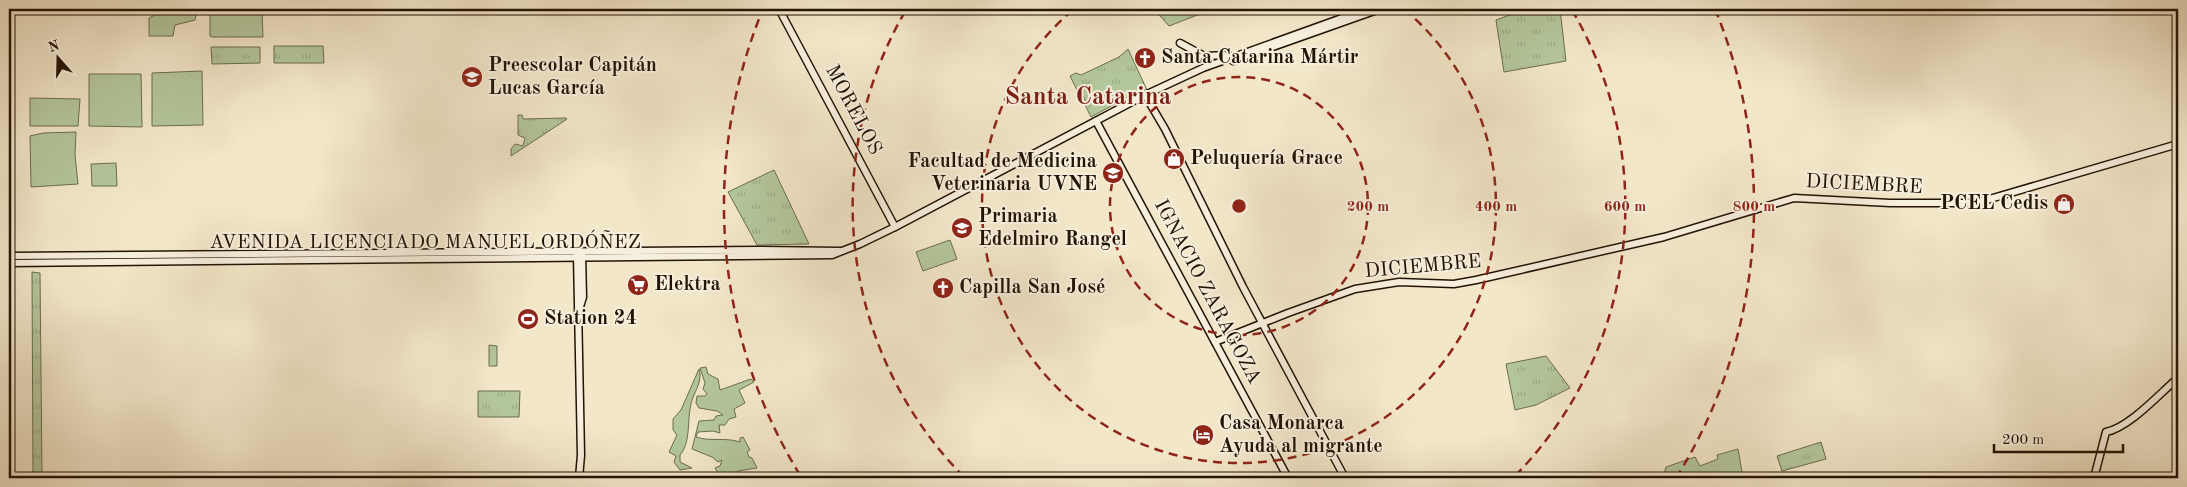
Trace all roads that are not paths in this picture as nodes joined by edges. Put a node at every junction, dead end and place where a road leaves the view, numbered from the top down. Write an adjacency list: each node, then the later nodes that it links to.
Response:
1 (780, 9): 10 (main road, MORELOS)
2 (1366, 9): 5 (main road, AVENIDA LICENCIADO MANUEL ORDÓÑEZ)
3 (1380, 9): 6 (main road, AVENIDA LICENCIADO MANUEL ORDÓÑEZ)
4 (1180, 43): 5 (main road)
5 (1248, 52): 6 (main road, AVENIDA LICENCIADO MANUEL ORDÓÑEZ)
6 (1196, 72): 7 (main road, AVENIDA LICENCIADO MANUEL ORDÓÑEZ)
7 (1146, 95): 8 (main road, AVENIDA LICENCIADO MANUEL ORDÓÑEZ); 15 (main road)
8 (1096, 121): 10 (main road, AVENIDA LICENCIADO MANUEL ORDÓÑEZ); 16 (main road, IGNACIO ZARAGOZA)
9 (2178, 144): 15 (main road, DICIEMBRE)
10 (895, 226): 11 (main road, AVENIDA LICENCIADO MANUEL ORDÓÑEZ)
11 (579, 255): 13 (main road, AVENIDA LICENCIADO MANUEL ORDÓÑEZ); 13 (main road, AVENIDA LICENCIADO MANUEL ORDÓÑEZ); 18 (main road)
12 (9, 256): 13 (main road, AVENIDA LICENCIADO MANUEL ORDÓÑEZ)
13 (517, 256): 14 (main road, AVENIDA LICENCIADO MANUEL ORDÓÑEZ)
14 (9, 263)
15 (1262, 324): 16 (main road, DICIEMBRE); 20 (main road)
16 (1215, 342): 19 (main road, IGNACIO ZARAGOZA)
17 (2178, 378): 21 (main road)
18 (579, 478)
19 (1288, 478)
20 (1345, 478)
21 (2094, 478)

